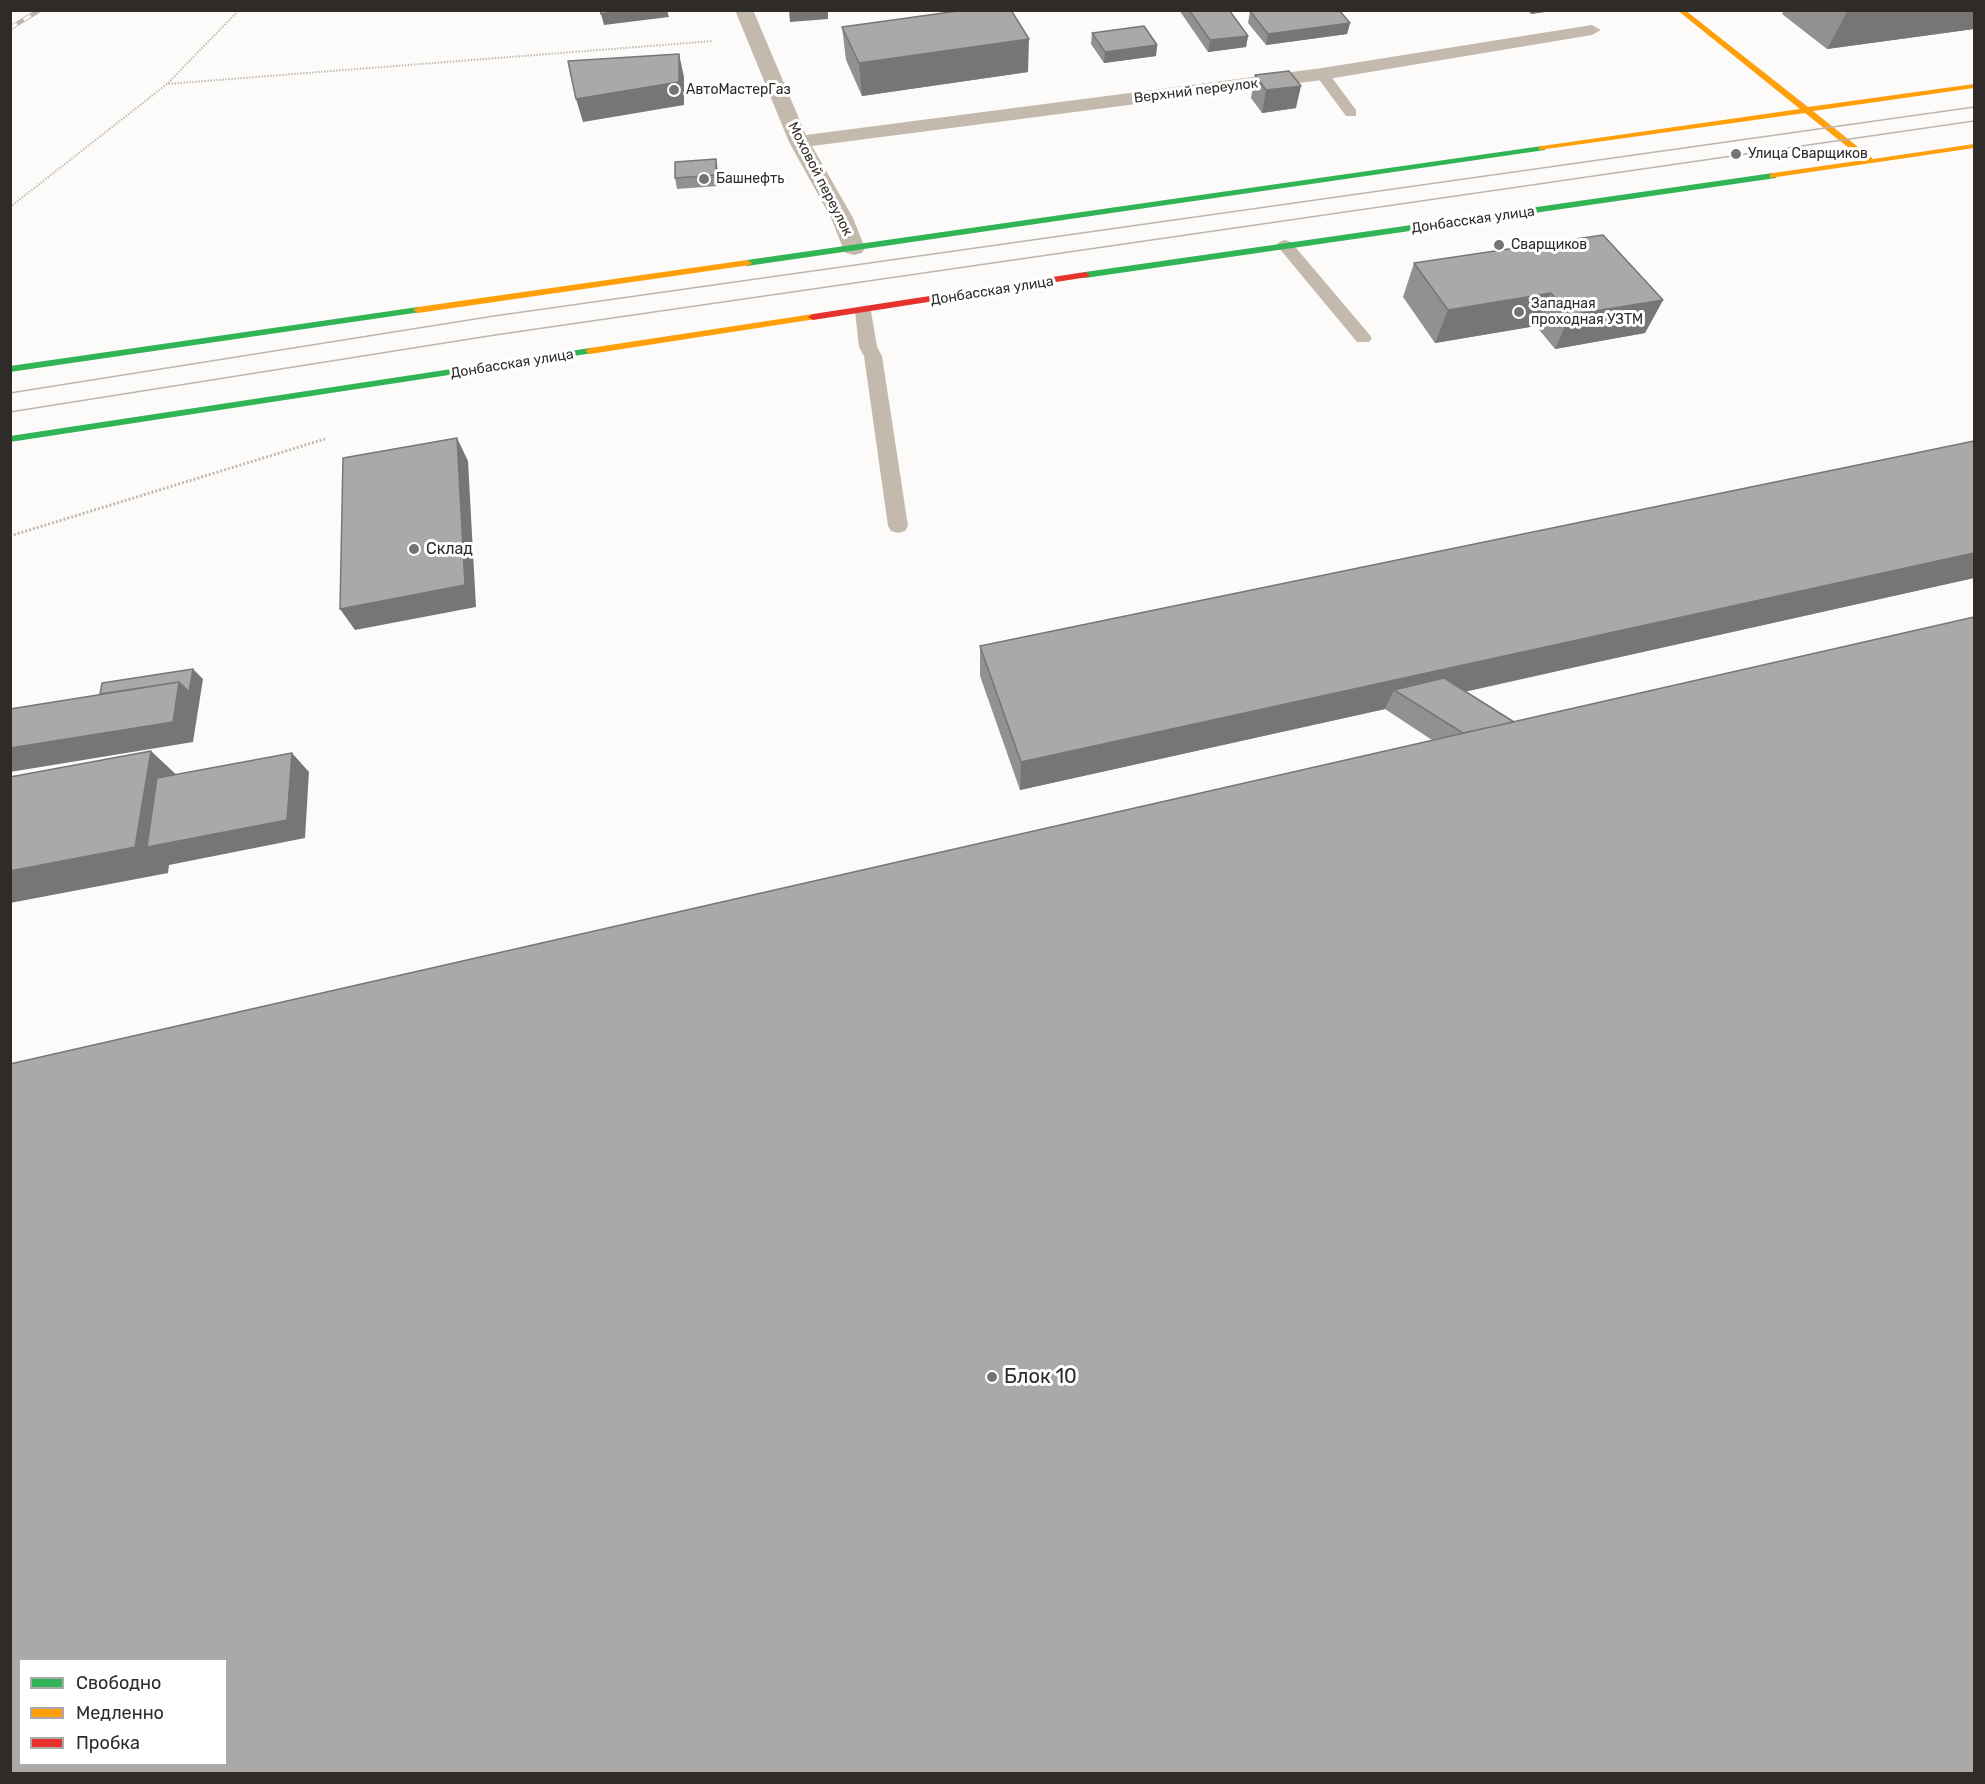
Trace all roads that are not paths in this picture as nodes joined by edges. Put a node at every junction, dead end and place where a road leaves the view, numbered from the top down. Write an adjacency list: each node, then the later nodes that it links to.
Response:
1 (744, 10): 8 (street, Моховой переулок)
2 (1680, 10): 6 (main road)
3 (1592, 30): 4 (street, Верхний переулок)
4 (1322, 74): 7 (lane); 8 (street, Верхний переулок)
5 (1974, 86): 6 (main road)
6 (1808, 112): 10 (main road); 12 (main road)
7 (1351, 113)
8 (799, 142): 12 (street, Моховой переулок)
9 (1974, 146): 10 (main road, Донбасская улица)
10 (1872, 162): 11 (main road, Донбасская улица)
11 (1285, 245): 13 (main road, Донбасская улица); 14 (lane)
12 (854, 248): 15 (main road)
13 (863, 311): 16 (main road, Донбасская улица); 17 (lane)
14 (1363, 338)
15 (10, 369)
16 (10, 439)
17 (898, 525)

